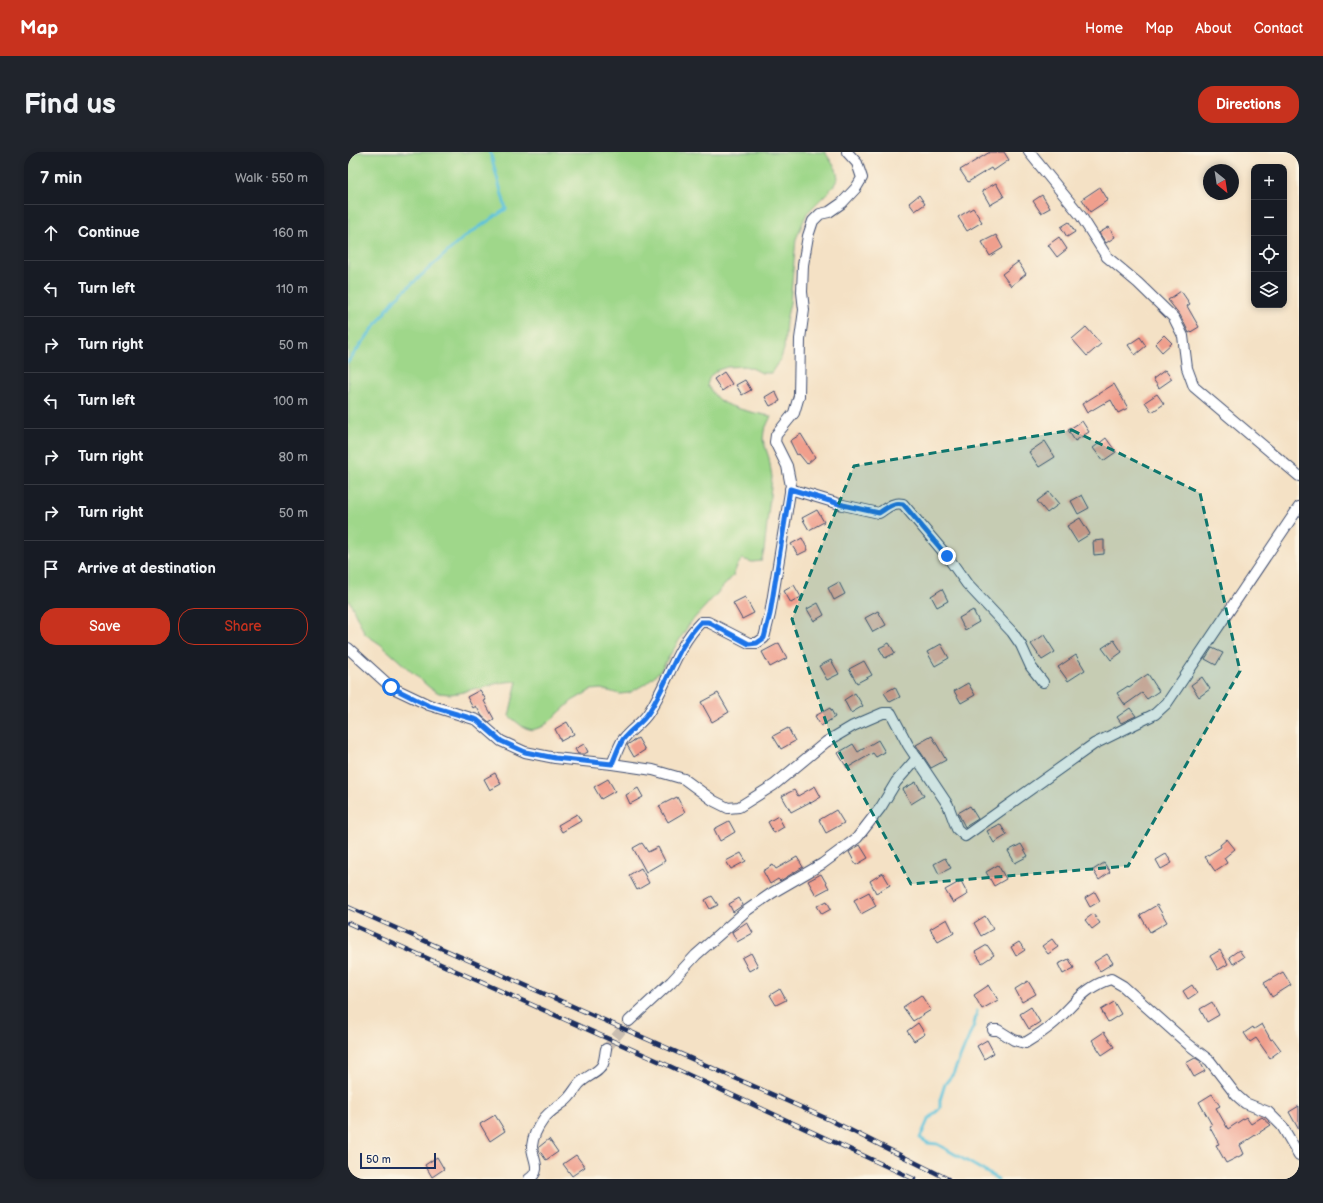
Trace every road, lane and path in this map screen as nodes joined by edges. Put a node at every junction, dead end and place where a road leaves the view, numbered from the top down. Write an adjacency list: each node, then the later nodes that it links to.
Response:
1 (847, 152): 4 (street)
2 (1028, 152): 3 (street)
3 (1299, 476)
4 (790, 489): 7 (street); 9 (street)
5 (1299, 507): 8 (street)
6 (348, 648): 9 (street)
7 (1043, 682)
8 (916, 758): 9 (street); 10 (street)
9 (612, 764)
10 (629, 1021)
11 (993, 1030): 13 (street)
12 (606, 1049): 14 (street)
13 (1299, 1155)
14 (529, 1179)

